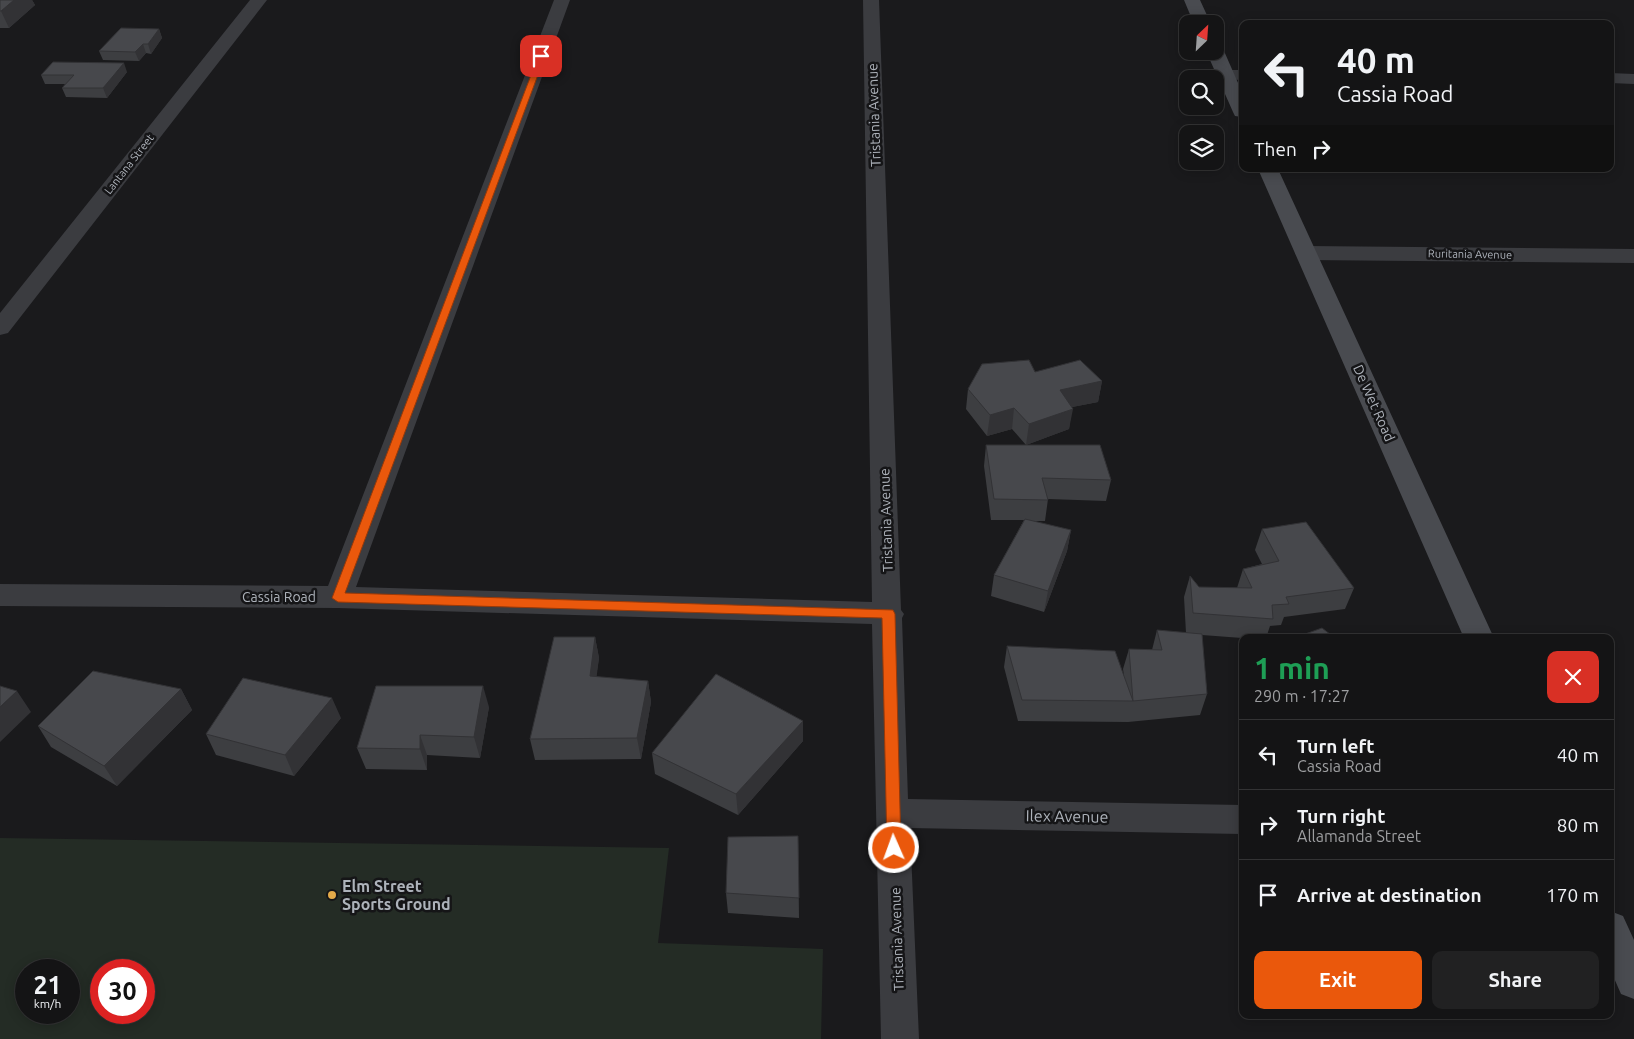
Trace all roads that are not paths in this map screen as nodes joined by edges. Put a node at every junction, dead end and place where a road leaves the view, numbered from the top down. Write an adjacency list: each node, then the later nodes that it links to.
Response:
1 (259, 0): 14 (street, Lantana Street)
2 (562, 0): 16 (street)
3 (871, 0): 17 (street, Tristania Avenue)
4 (1192, 0): 5 (street)
5 (1199, 15)
6 (1222, 60): 7 (street)
7 (1234, 75): 10 (street)
8 (1614, 78): 9 (street)
9 (1634, 79)
10 (1239, 98)
11 (1269, 172): 12 (street, De Wet Road)
12 (1306, 253): 13 (street, Ruritania Avenue); 18 (street, De Wet Road)
13 (1634, 256)
14 (0, 328)
15 (0, 596): 16 (street, Cassia Road)
16 (338, 598): 17 (street, Cassia Road)
17 (888, 614): 19 (street, Tristania Avenue)
18 (1477, 634)
19 (892, 813): 20 (street, Ilex Avenue); 23 (street, Tristania Avenue)
20 (1239, 819)
21 (1614, 937): 22 (street)
22 (1634, 981)
23 (900, 1039)

